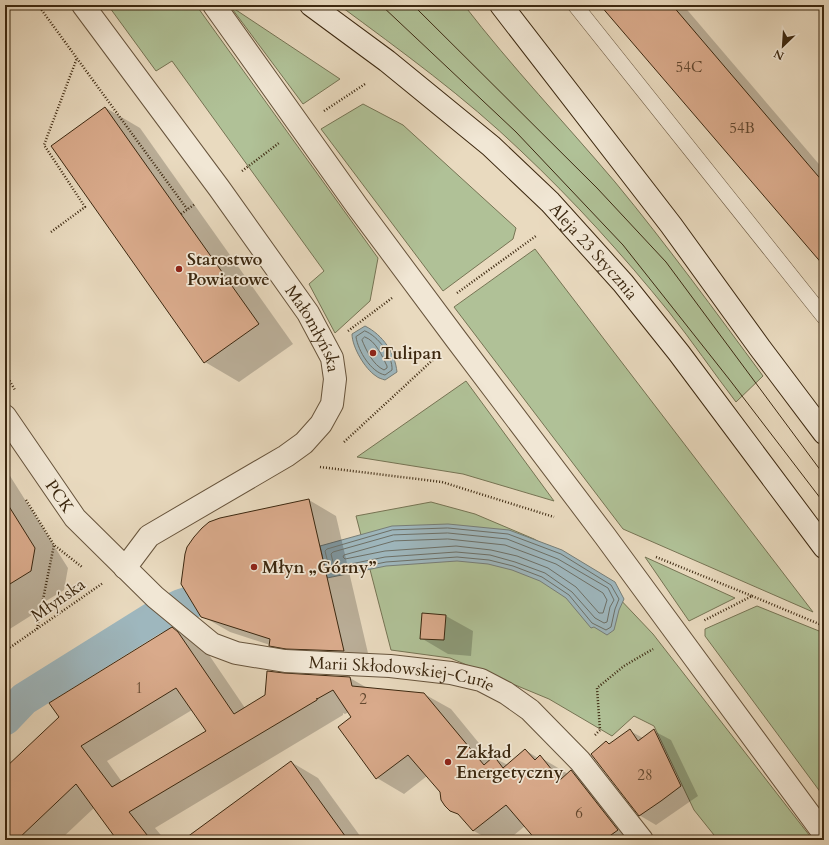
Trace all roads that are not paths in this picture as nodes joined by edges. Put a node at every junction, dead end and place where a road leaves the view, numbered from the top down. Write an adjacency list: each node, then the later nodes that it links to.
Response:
1 (83, 5): 10 (street, Małomłyńska)
2 (214, 5): 11 (street)
3 (311, 5): 9 (street, Aleja 23 Stycznia)
4 (501, 5): 8 (street)
5 (575, 5): 6 (lane)
6 (824, 316)
7 (5, 416): 10 (street, PCK)
8 (824, 433)
9 (824, 548)
10 (125, 568): 12 (street, Marii Skłodowskiej-Curie)
11 (824, 834)
12 (642, 840)

